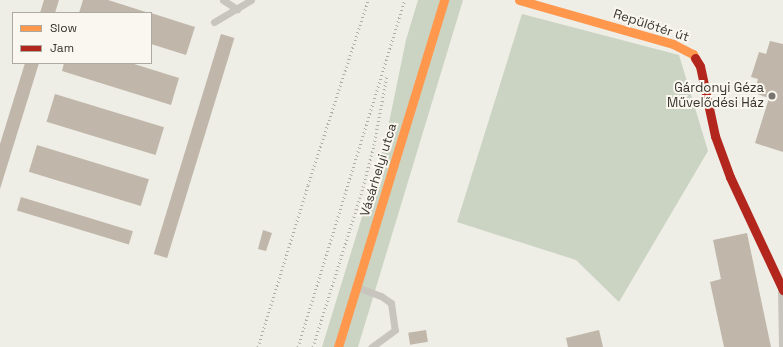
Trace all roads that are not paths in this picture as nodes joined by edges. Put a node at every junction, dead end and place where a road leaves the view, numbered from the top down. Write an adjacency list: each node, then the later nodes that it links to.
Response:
1 (223, 0): 5 (lane)
2 (251, 0): 5 (lane)
3 (444, 0): 7 (street, Vásárhelyi utca)
4 (519, 0): 8 (street, Repülőtér út)
5 (237, 9): 6 (lane)
6 (214, 22)
7 (357, 287): 9 (street, Vásárhelyi utca); 10 (lane)
8 (782, 288): 11 (lane)
9 (338, 347)
10 (372, 347)
11 (782, 347)

